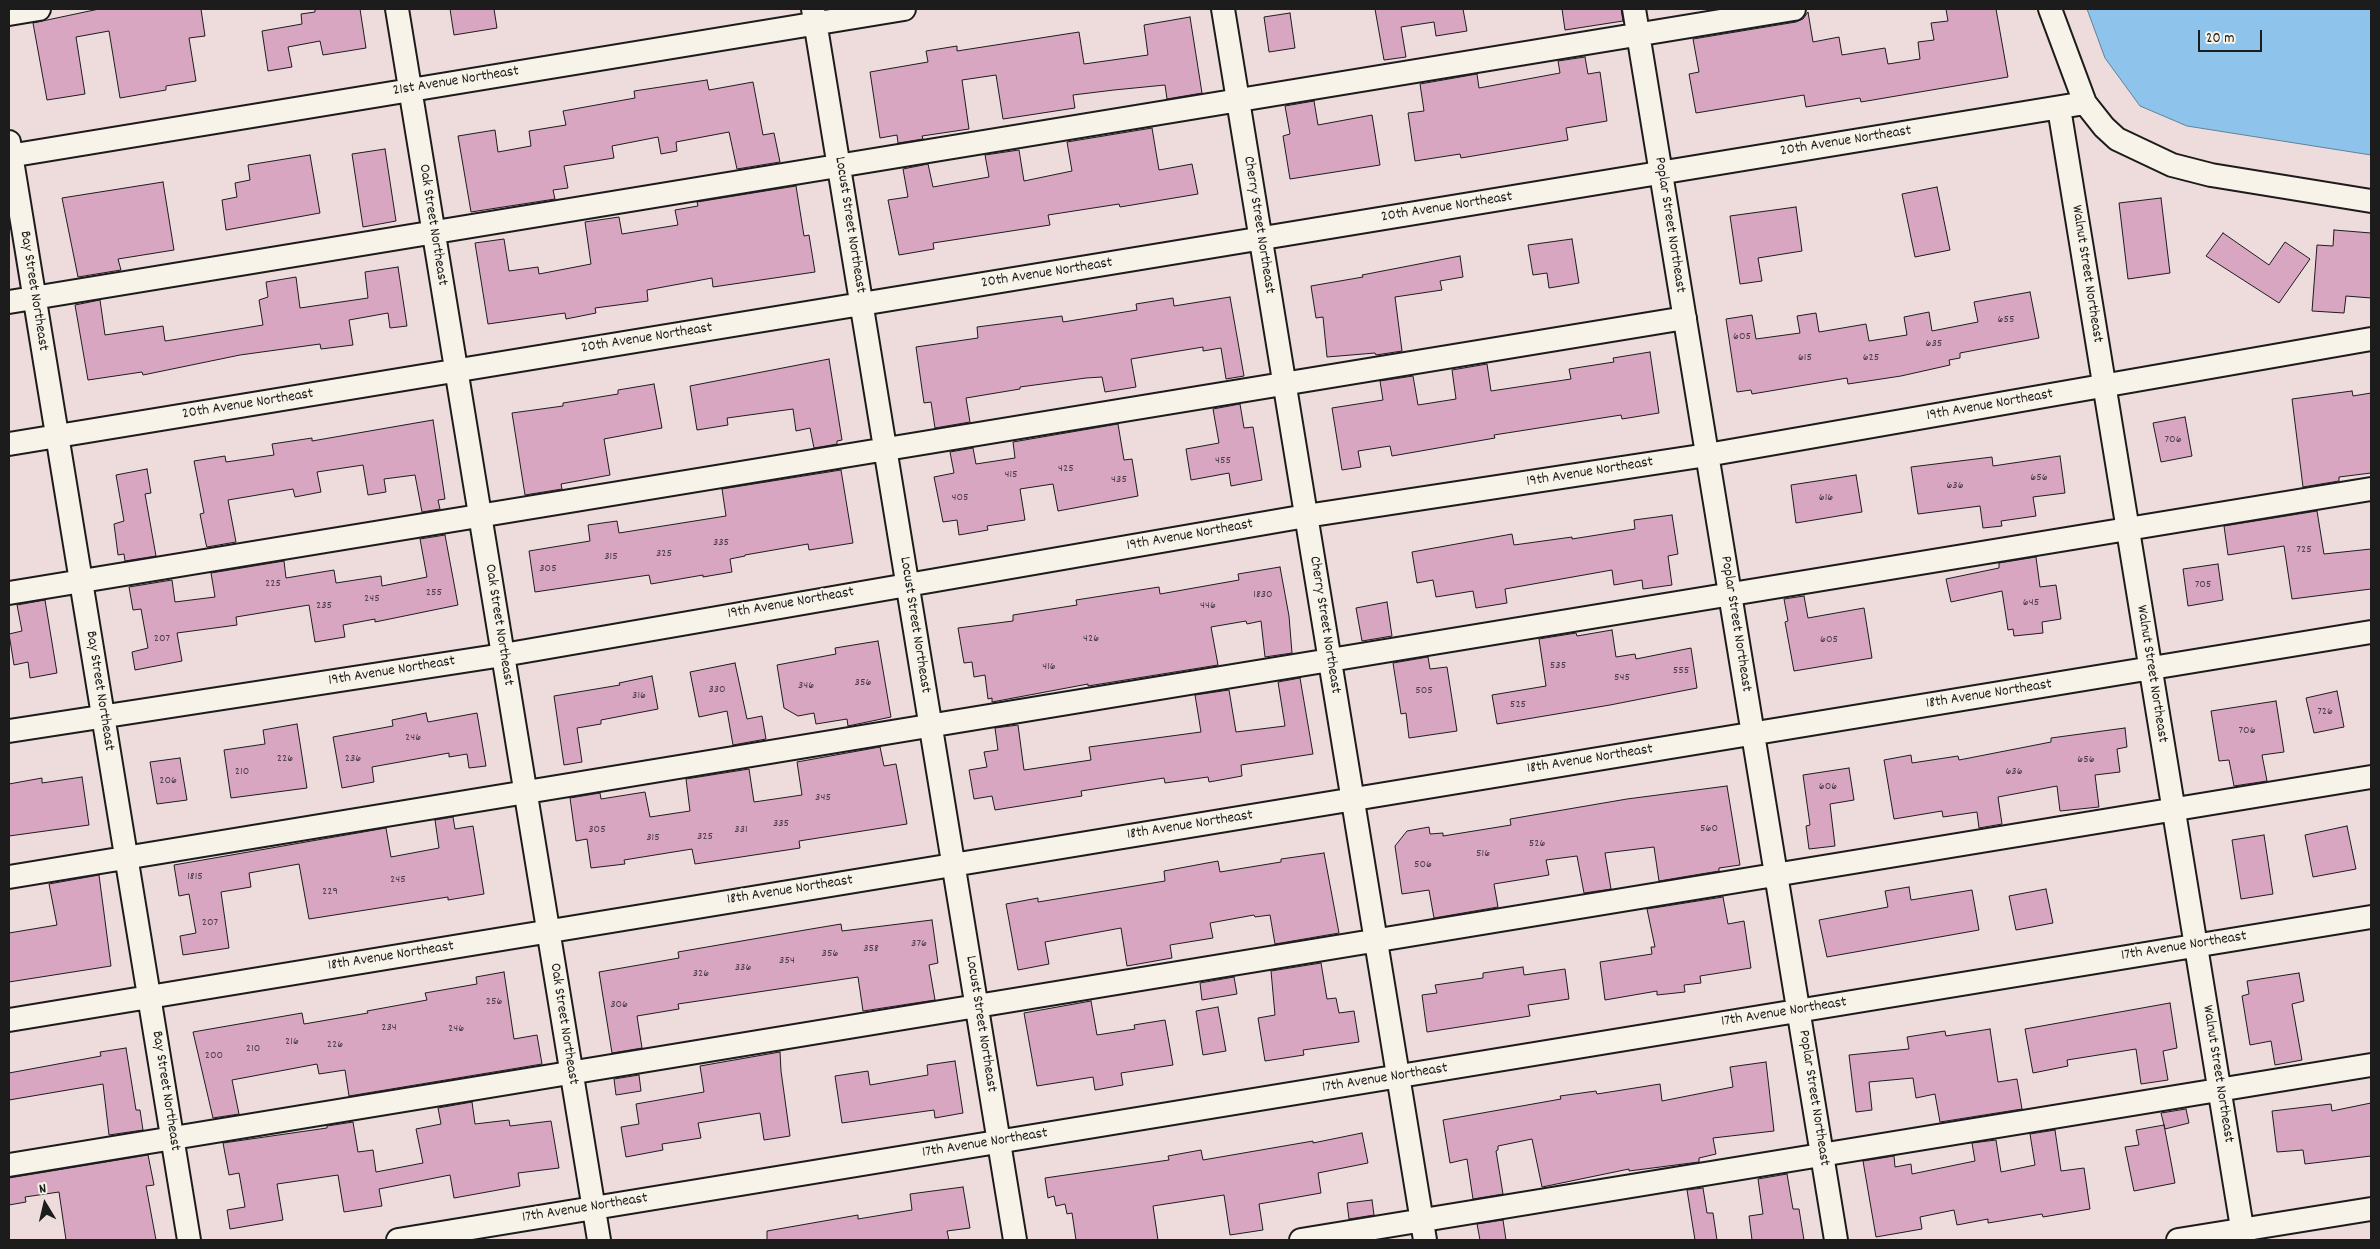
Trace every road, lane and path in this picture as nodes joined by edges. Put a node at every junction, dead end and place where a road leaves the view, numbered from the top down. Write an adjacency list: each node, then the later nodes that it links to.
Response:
1 (39, 9): 8 (street)
2 (396, 9): 11 (street, Oak Street Northeast)
3 (904, 9): 9 (street, 21st Avenue Northeast)
4 (1223, 9): 12 (street, Cherry Street Northeast)
5 (1634, 9): 10 (street, Poplar Street Northeast)
6 (1794, 9): 10 (street)
7 (2050, 9): 13 (street)
8 (9, 14)
9 (814, 16): 11 (street, 21st Avenue Northeast); 16 (street, Locust Street Northeast)
10 (1638, 34): 12 (street); 17 (street, Poplar Street Northeast)
11 (410, 90): 15 (street, 21st Avenue Northeast); 19 (street, Oak Street Northeast)
12 (1238, 100): 16 (street); 20 (street, Cherry Street Northeast)
13 (2085, 103): 14 (street, 20th Avenue Northeast); 18 (street)
14 (2058, 108): 17 (street, 20th Avenue Northeast); 28 (street, Walnut Street Northeast)
15 (10, 151): 21 (street, Bay Street Northeast)
16 (839, 166): 19 (street); 23 (street, Locust Street Northeast)
17 (1661, 173): 20 (street, 20th Avenue Northeast); 24 (street, Poplar Street Northeast)
18 (2371, 201)
19 (433, 232): 21 (street); 26 (street, Oak Street Northeast)
20 (1261, 239): 23 (street, 20th Avenue Northeast); 27 (street, Cherry Street Northeast)
21 (34, 298): 22 (street); 29 (street, Bay Street Northeast)
22 (9, 302)
23 (862, 304): 26 (street, 20th Avenue Northeast); 31 (street, Locust Street Northeast)
24 (1685, 318): 27 (street); 32 (street, Poplar Street Northeast)
25 (2371, 339): 28 (street, 19th Avenue Northeast)
26 (456, 370): 29 (street, 20th Avenue Northeast); 34 (street, Oak Street Northeast)
27 (1284, 384): 31 (street); 35 (street, Cherry Street Northeast)
28 (2104, 386): 32 (street, 19th Avenue Northeast); 36 (street, Walnut Street Northeast)
29 (57, 436): 30 (street, 20th Avenue Northeast); 37 (street, Bay Street Northeast)
30 (9, 444)
31 (885, 449): 34 (street); 38 (street, Locust Street Northeast)
32 (1707, 455): 35 (street, 19th Avenue Northeast); 40 (street, Poplar Street Northeast)
33 (2371, 489): 36 (street)
34 (480, 515): 37 (street); 42 (street, Oak Street Northeast)
35 (1306, 516): 38 (street, 19th Avenue Northeast); 43 (street, Cherry Street Northeast)
36 (2128, 529): 40 (street); 44 (street, Walnut Street Northeast)
37 (81, 581): 39 (street); 45 (street, Bay Street Northeast)
38 (908, 584): 42 (street, 19th Avenue Northeast); 46 (street, Locust Street Northeast)
39 (9, 593)
40 (1730, 594): 43 (street); 48 (street, Poplar Street Northeast)
41 (2371, 632): 44 (street, 18th Avenue Northeast)
42 (503, 655): 45 (street, 19th Avenue Northeast); 50 (street, Oak Street Northeast)
43 (1330, 660): 46 (street); 51 (street, Cherry Street Northeast)
44 (2150, 668): 48 (street, 18th Avenue Northeast); 52 (street, Walnut Street Northeast)
45 (103, 716): 47 (street, 19th Avenue Northeast); 53 (street, Bay Street Northeast)
46 (931, 725): 50 (street); 54 (street, Locust Street Northeast)
47 (9, 731)
48 (1753, 734): 51 (street, 18th Avenue Northeast); 55 (street, Poplar Street Northeast)
49 (2371, 777): 52 (street)
50 (525, 792): 53 (street); 58 (street, Oak Street Northeast)
51 (1352, 799): 54 (street, 18th Avenue Northeast); 59 (street, Cherry Street Northeast)
52 (2174, 810): 55 (street); 60 (street, Walnut Street Northeast)
53 (126, 857): 56 (street); 61 (street, Bay Street Northeast)
54 (954, 865): 58 (street, 18th Avenue Northeast); 62 (street, Locust Street Northeast)
55 (1776, 875): 59 (street); 63 (street, Poplar Street Northeast)
56 (9, 876)
57 (2371, 917): 60 (street, 17th Avenue Northeast)
58 (548, 931): 61 (street, 18th Avenue Northeast); 66 (street, Oak Street Northeast)
59 (1376, 941): 62 (street); 67 (street, Cherry Street Northeast)
60 (2196, 946): 63 (street, 17th Avenue Northeast); 68 (street, Walnut Street Northeast)
61 (149, 996): 64 (street, 18th Avenue Northeast); 69 (street, Bay Street Northeast)
62 (977, 1006): 66 (street); 70 (street, Locust Street Northeast)
63 (1798, 1011): 67 (street, 17th Avenue Northeast); 71 (street, Poplar Street Northeast)
64 (9, 1020)
65 (2371, 1065): 68 (street)
66 (571, 1072): 69 (street); 73 (street, Oak Street Northeast)
67 (1398, 1076): 70 (street, 17th Avenue Northeast); 75 (street, Cherry Street Northeast)
68 (2220, 1089): 71 (street); 76 (street, Walnut Street Northeast)
69 (172, 1138): 72 (street); 77 (street, Bay Street Northeast)
70 (999, 1142): 73 (street, 17th Avenue Northeast); 80 (street, Locust Street Northeast)
71 (1822, 1155): 75 (street); 82 (street, Poplar Street Northeast)
72 (9, 1165)
73 (593, 1208): 78 (street, 17th Avenue Northeast); 79 (street, Oak Street Northeast)
74 (2371, 1209): 76 (street)
75 (1423, 1230): 81 (street)
76 (2243, 1235): 83 (street)
77 (189, 1240)
78 (398, 1240)
79 (599, 1240)
80 (1015, 1240)
81 (1301, 1240)
82 (1836, 1240)
83 (2178, 1240)

